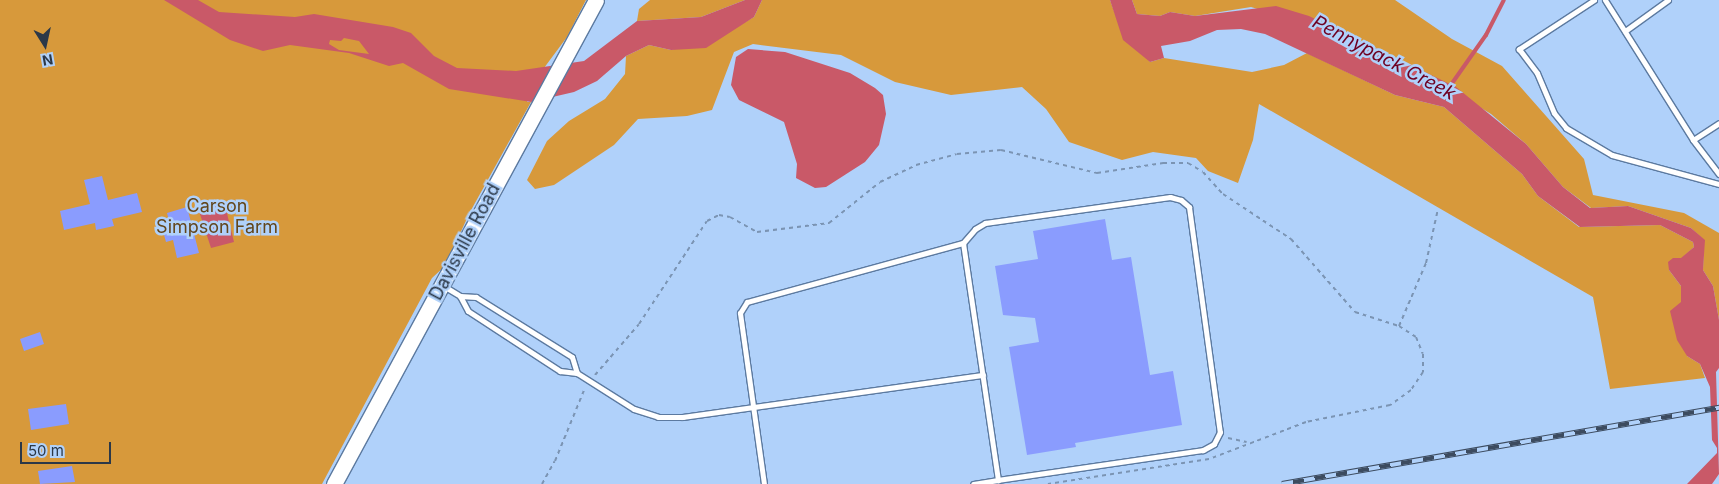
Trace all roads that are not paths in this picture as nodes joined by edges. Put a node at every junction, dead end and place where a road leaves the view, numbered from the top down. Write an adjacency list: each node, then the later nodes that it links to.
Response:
1 (596, 0): 11 (street, Davisville Road)
2 (1594, 0): 9 (lane)
3 (1605, 0): 5 (lane)
4 (1668, 0): 5 (lane)
5 (1625, 31): 7 (lane)
6 (1719, 123): 7 (lane)
7 (1693, 140): 8 (lane)
8 (1719, 174)
9 (1719, 184)
10 (964, 243): 14 (lane); 15 (lane); 16 (lane)
11 (442, 285): 12 (lane); 17 (street, Davisville Road)
12 (460, 296): 13 (lane); 13 (lane)
13 (577, 373): 15 (lane)
14 (983, 375): 15 (lane); 16 (lane)
15 (753, 408): 18 (lane)
16 (998, 480): 19 (lane)
17 (334, 484)
18 (764, 484)
19 (972, 484)

